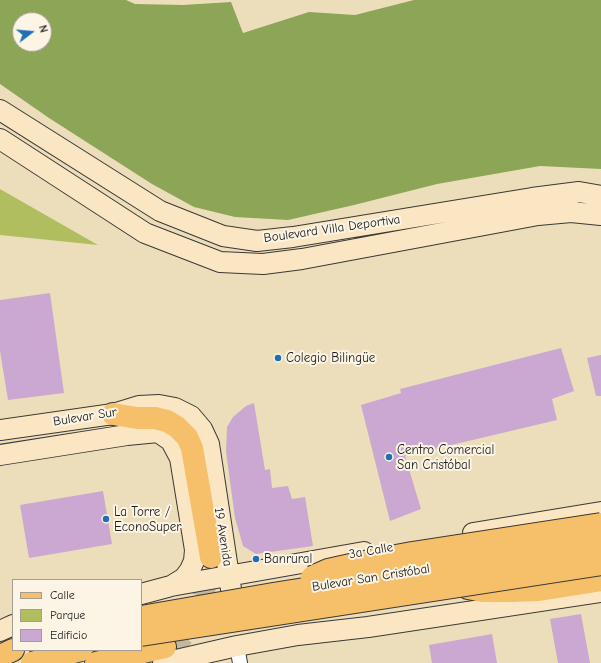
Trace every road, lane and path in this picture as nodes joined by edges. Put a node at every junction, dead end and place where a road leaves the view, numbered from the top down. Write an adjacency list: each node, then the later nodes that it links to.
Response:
1 (0, 110): 5 (main road, Boulevard Villa Deportiva)
2 (0, 139): 5 (main road, Boulevard Villa Deportiva)
3 (601, 196): 5 (main road, Boulevard Villa Deportiva)
4 (601, 215): 5 (main road, Boulevard Villa Deportiva)
5 (474, 217)
6 (112, 414): 7 (main road, Bulevar Sur); 8 (main road, Bulevar Sur); 14 (main road)
7 (191, 416): 16 (main road, 19 Avenida)
8 (0, 430)
9 (0, 455): 18 (main road, Bulevar Sur)
10 (601, 512): 13 (main road, 3a Calle)
11 (601, 524): 22 (main road, bridge)
12 (601, 544): 22 (main road, Bulevar San Cristóbal, bridge)
13 (383, 548): 16 (main road, 3a Calle); 24 (main road)
14 (211, 558)
15 (601, 564): 19 (main road, Bulevar San Cristóbal, bridge)
16 (230, 576): 18 (main road, 3a Calle); 32 (main road, 19 Avenida)
17 (601, 580): 19 (main road)
18 (171, 586): 21 (main road, 3a Calle)
19 (457, 586): 27 (main road, Bulevar San Cristóbal, bridge)
20 (601, 592): 24 (main road)
21 (142, 594)
22 (273, 594): 23 (main road, Bulevar San Cristóbal, bridge)
23 (142, 617)
24 (412, 621): 32 (main road)
25 (12, 625): 26 (main road)
26 (0, 631)
27 (142, 635)
28 (12, 650): 33 (main road)
29 (32, 651): 35 (main road)
30 (77, 651): 34 (main road, bridge)
31 (164, 655): 32 (main road); 36 (main road)
32 (238, 655)
33 (0, 656)
34 (32, 663)
35 (36, 663)
36 (96, 663)

